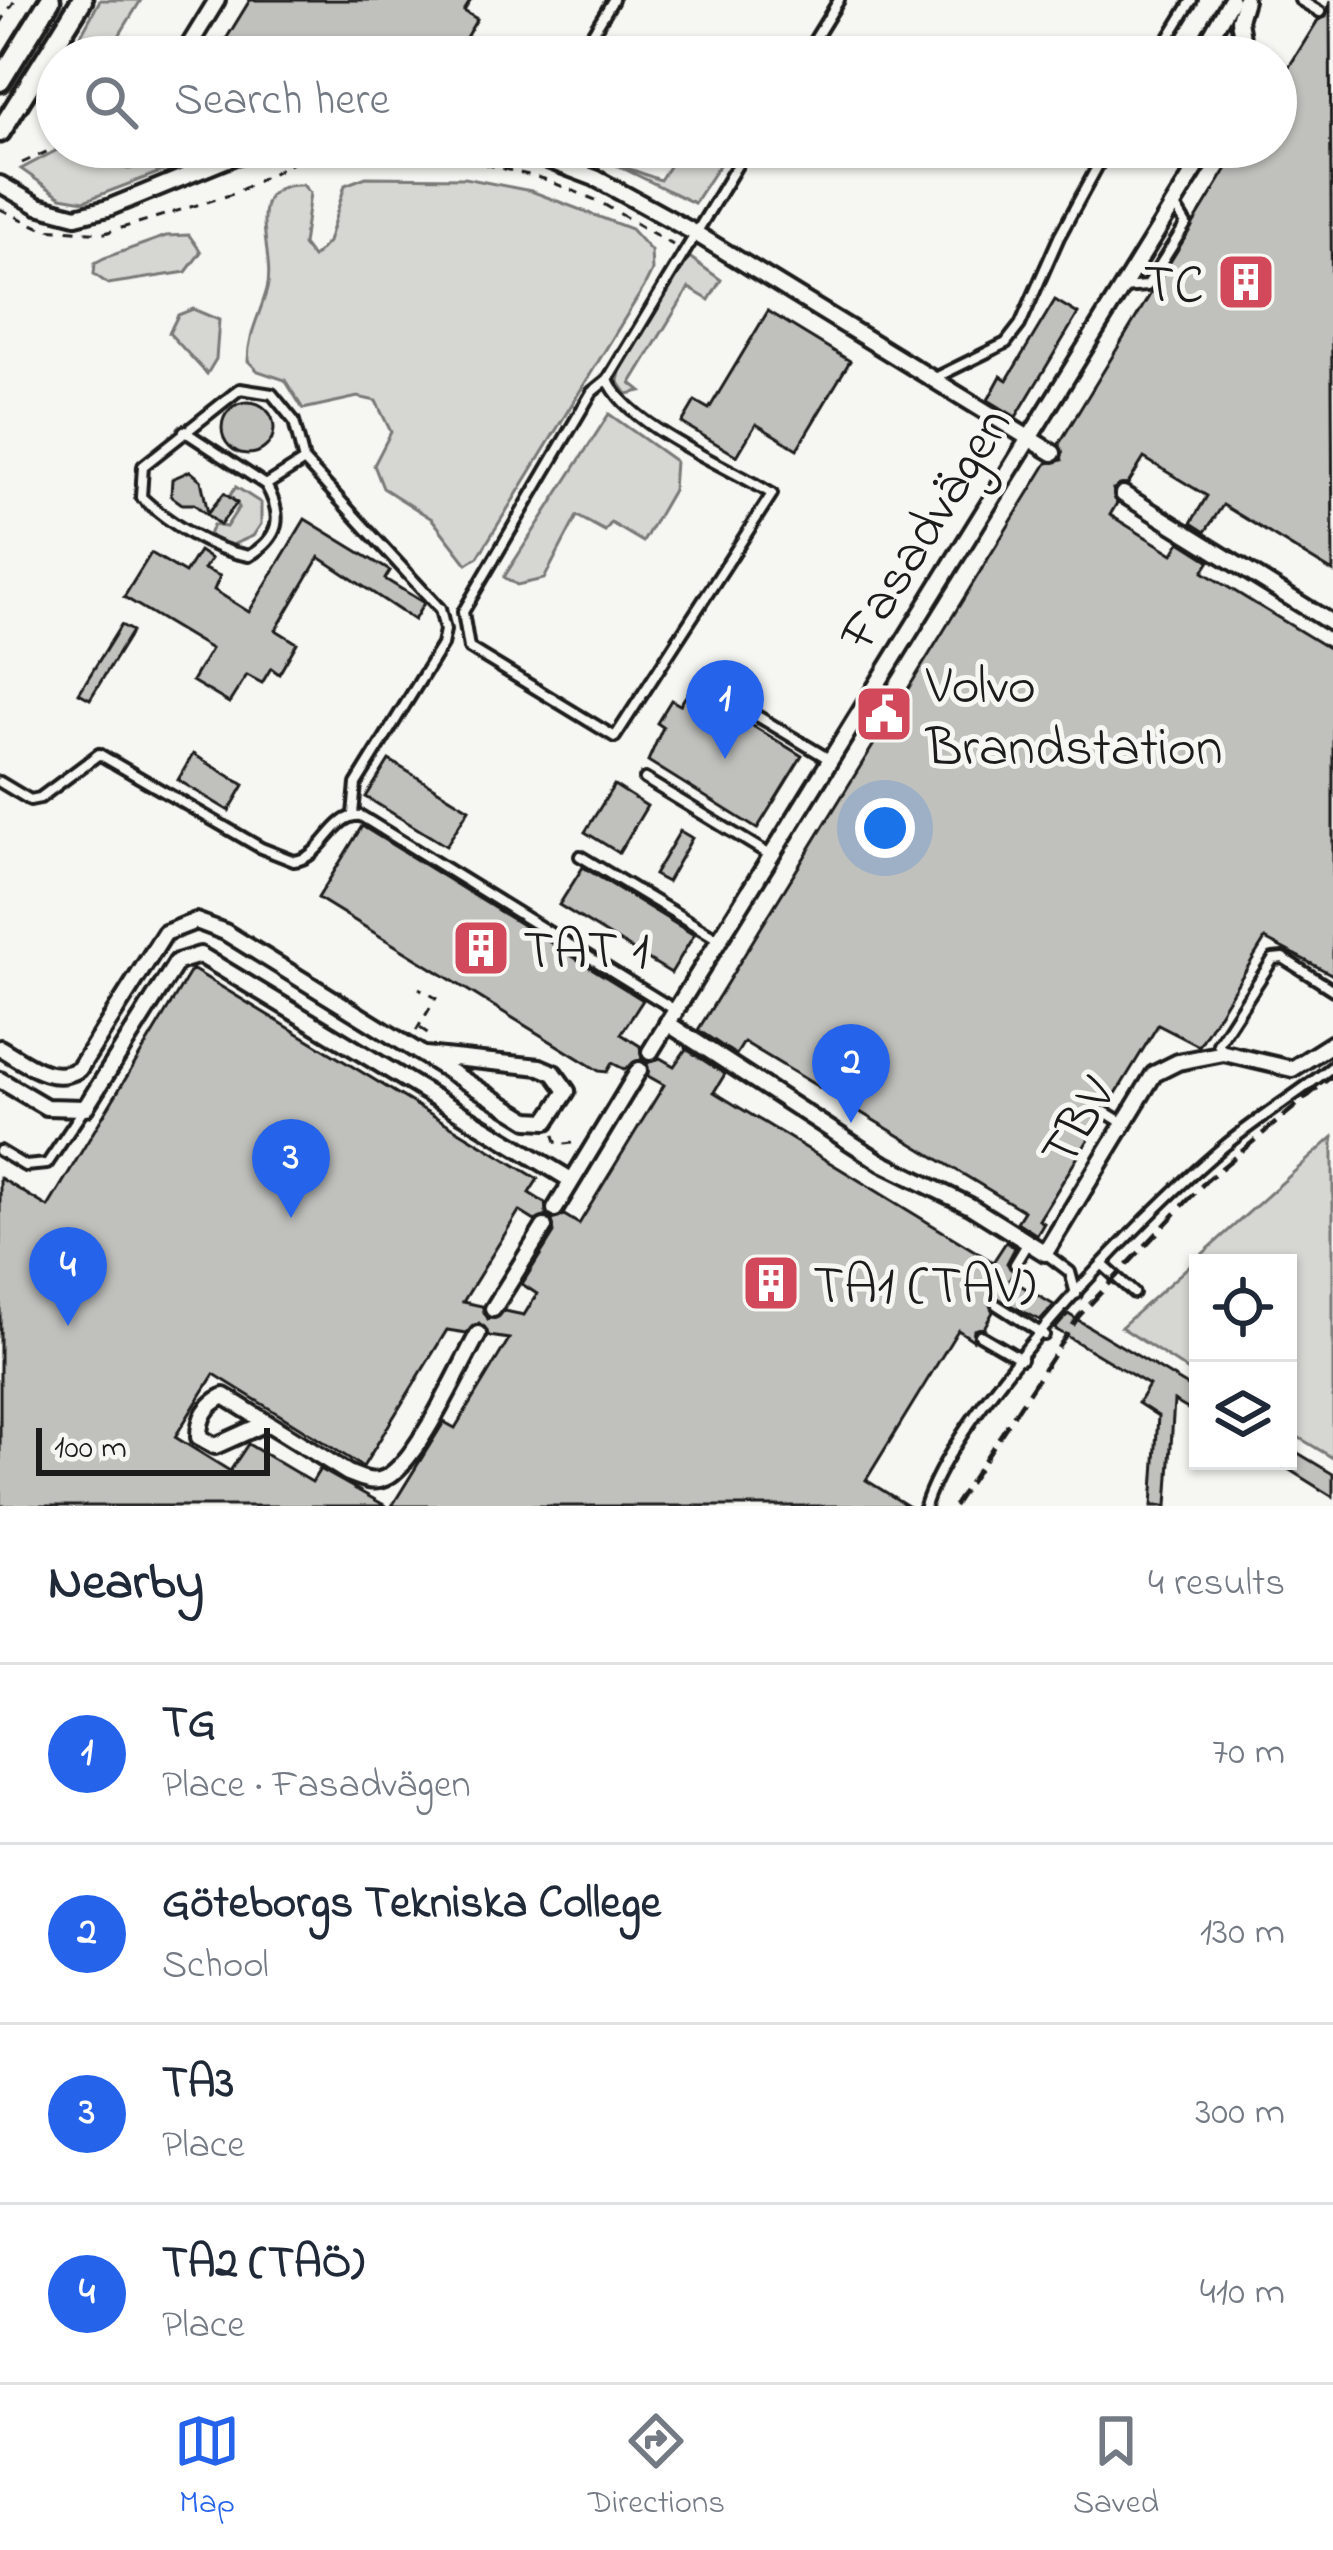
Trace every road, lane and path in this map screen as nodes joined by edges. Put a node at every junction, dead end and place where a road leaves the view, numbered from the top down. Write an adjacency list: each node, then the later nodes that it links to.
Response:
1 (15, 0): 12 (path)
2 (50, 0): 21 (street)
3 (82, 0): 13 (street)
4 (217, 0): 14 (street)
5 (613, 0): 15 (lane)
6 (839, 0): 16 (lane)
7 (1231, 0): 18 (street)
8 (1245, 0): 19 (street)
9 (1300, 0): 11 (lane)
10 (1190, 3): 17 (lane)
11 (1319, 12)
12 (0, 24)
13 (60, 36)
14 (195, 36)
15 (591, 36)
16 (817, 36)
17 (1170, 36)
18 (1211, 36)
19 (1242, 36)
20 (36, 74): 22 (street)
21 (0, 80)
22 (0, 132)
23 (36, 156): 24 (path)
24 (22, 163)
25 (209, 168): 32 (street)
26 (283, 168): 34 (path)
27 (501, 168): 36 (path)
28 (569, 168): 35 (street)
29 (735, 168): 35 (lane)
30 (1098, 168): 39 (lane)
31 (1192, 169): 33 (street, Fasadvägen)
32 (0, 184)
33 (1172, 201): 37 (street, Fasadvägen); 37 (lane)
34 (0, 209)
35 (695, 233): 36 (lane); 39 (street)
36 (682, 249): 38 (lane)
37 (1119, 289): 41 (street, Fasadvägen)
38 (608, 379): 38 (lane)
39 (932, 380): 41 (street)
40 (184, 431): 43 (lane); 44 (lane); 44 (lane)
41 (1028, 438): 42 (street); 48 (street, Fasadvägen)
42 (1053, 453)
43 (304, 461): 44 (lane); 51 (lane)
44 (266, 485)
45 (1123, 494): 46 (street)
46 (1333, 624)
47 (704, 684): 48 (lane)
48 (829, 759): 52 (street, Fasadvägen)
49 (645, 779): 52 (lane)
50 (0, 782): 51 (lane)
51 (352, 814): 57 (lane)
52 (770, 855): 54 (street, Fasadvägen)
53 (580, 856): 54 (lane)
54 (718, 939): 57 (street, Fasadvägen)
55 (419, 988): 58 (path)
56 (1333, 989): 64 (lane)
57 (671, 1017): 63 (street, Fasadvägen); 76 (street)
58 (419, 1027): 59 (path); 60 (path)
59 (411, 1037)
60 (435, 1038)
61 (1333, 1042): 64 (street, TBV)
62 (0, 1048): 65 (street)
63 (650, 1052)
64 (1225, 1053): 71 (street, TBV)
65 (424, 1055): 65 (street)
66 (1333, 1066): 79 (lane)
67 (639, 1070): 73 (street)
68 (0, 1079): 69 (street)
69 (85, 1108): 72 (lane); 73 (street)
70 (1105, 1112): 71 (lane)
71 (1124, 1123): 77 (street, TBV)
72 (0, 1151)
73 (571, 1180): 74 (street)
74 (554, 1209)
75 (544, 1227): 83 (street)
76 (1028, 1243): 77 (street); 78 (lane)
77 (1045, 1253): 81 (lane)
78 (1015, 1264)
79 (1104, 1267): 80 (lane); 81 (lane)
80 (1134, 1293)
81 (1077, 1296): 86 (lane)
82 (997, 1305): 86 (lane)
83 (493, 1309)
84 (478, 1334): 88 (street)
85 (980, 1335): 87 (lane)
86 (1044, 1335): 87 (lane)
87 (1021, 1359): 89 (lane)
88 (266, 1423): 88 (street)
89 (925, 1506)

